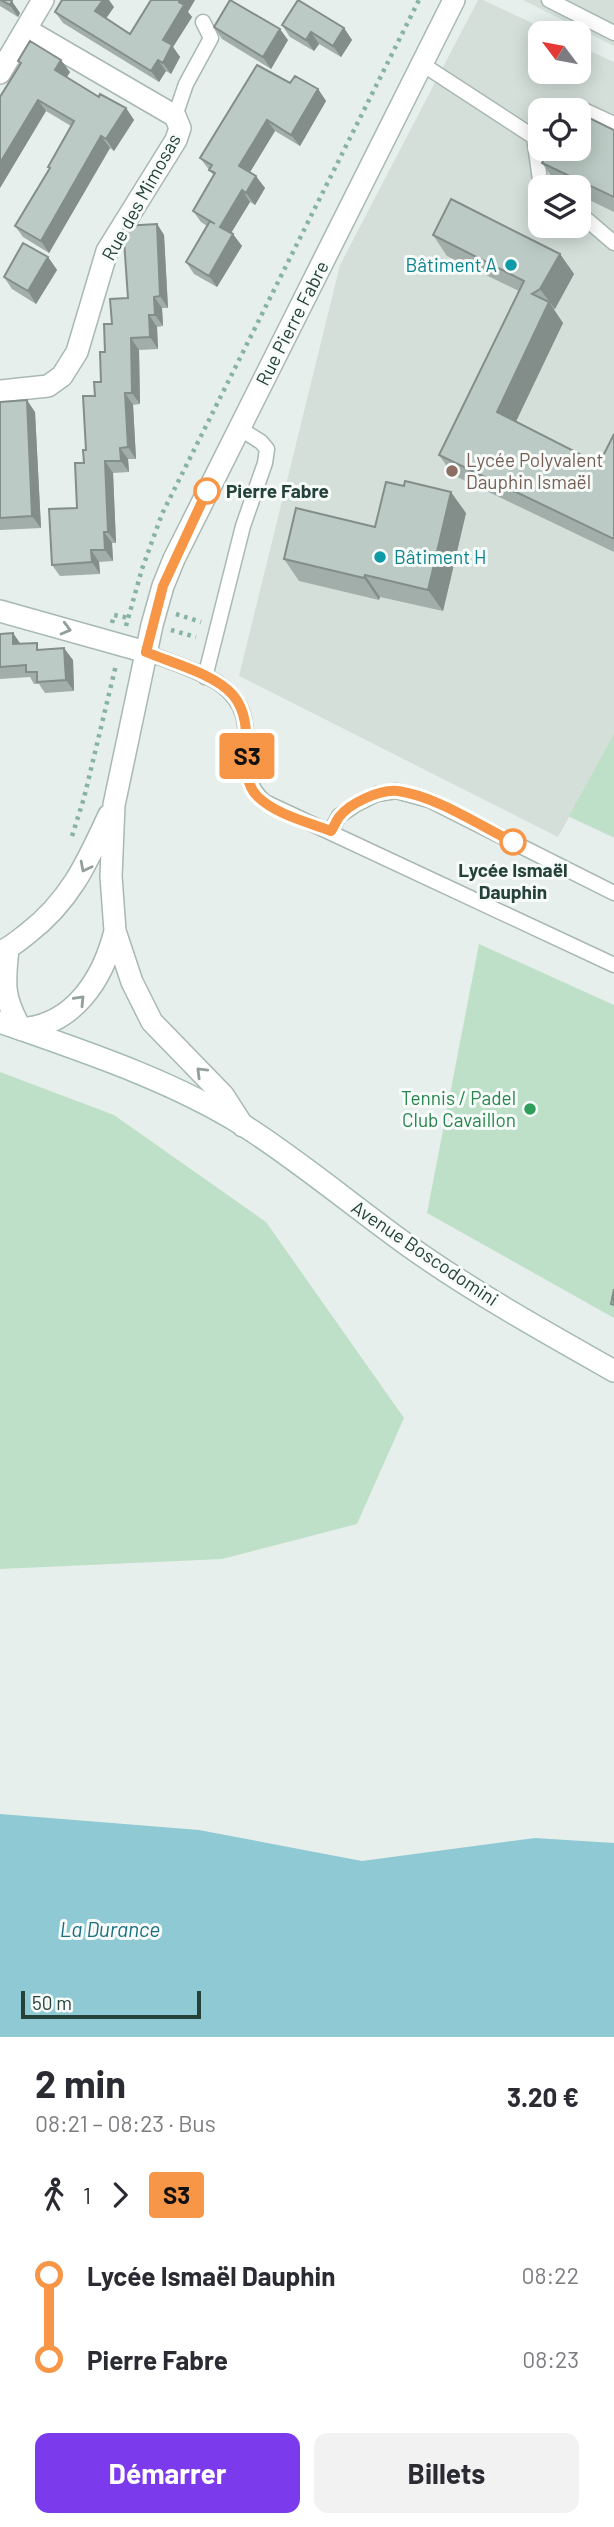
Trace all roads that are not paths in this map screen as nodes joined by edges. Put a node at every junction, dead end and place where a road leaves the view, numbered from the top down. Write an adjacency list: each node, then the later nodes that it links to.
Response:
1 (43, 0): 5 (street)
2 (454, 0): 7 (street, Rue Pierre Fabre)
3 (549, 0): 6 (lane)
4 (203, 22): 10 (lane)
5 (27, 30): 8 (street); 10 (street, Rue des Mimosas)
6 (614, 33)
7 (422, 64): 12 (lane); 16 (street, Rue Pierre Fabre)
8 (0, 73)
9 (591, 113): 11 (lane)
10 (175, 116): 15 (street, Rue des Mimosas)
11 (614, 124)
12 (528, 129)
13 (591, 223): 14 (lane)
14 (614, 243)
15 (0, 391)
16 (239, 428): 18 (street, Rue Pierre Fabre); 19 (lane)
17 (0, 611): 18 (street, one-way to 18)
18 (146, 652): 19 (lane); 20 (street, Rue Pierre Fabre)
19 (205, 677): 21 (lane)
20 (114, 805): 23 (street); 24 (street, one-way to 24)
21 (331, 831): 22 (lane); 25 (lane)
22 (614, 893)
23 (115, 931): 27 (street, one-way to 23); 28 (street, one-way to 23)
24 (4, 951): 27 (street)
25 (614, 965)
26 (0, 1022): 27 (street)
27 (21, 1029): 28 (street)
28 (243, 1125): 29 (street, Avenue Boscodomini)
29 (614, 1371)

